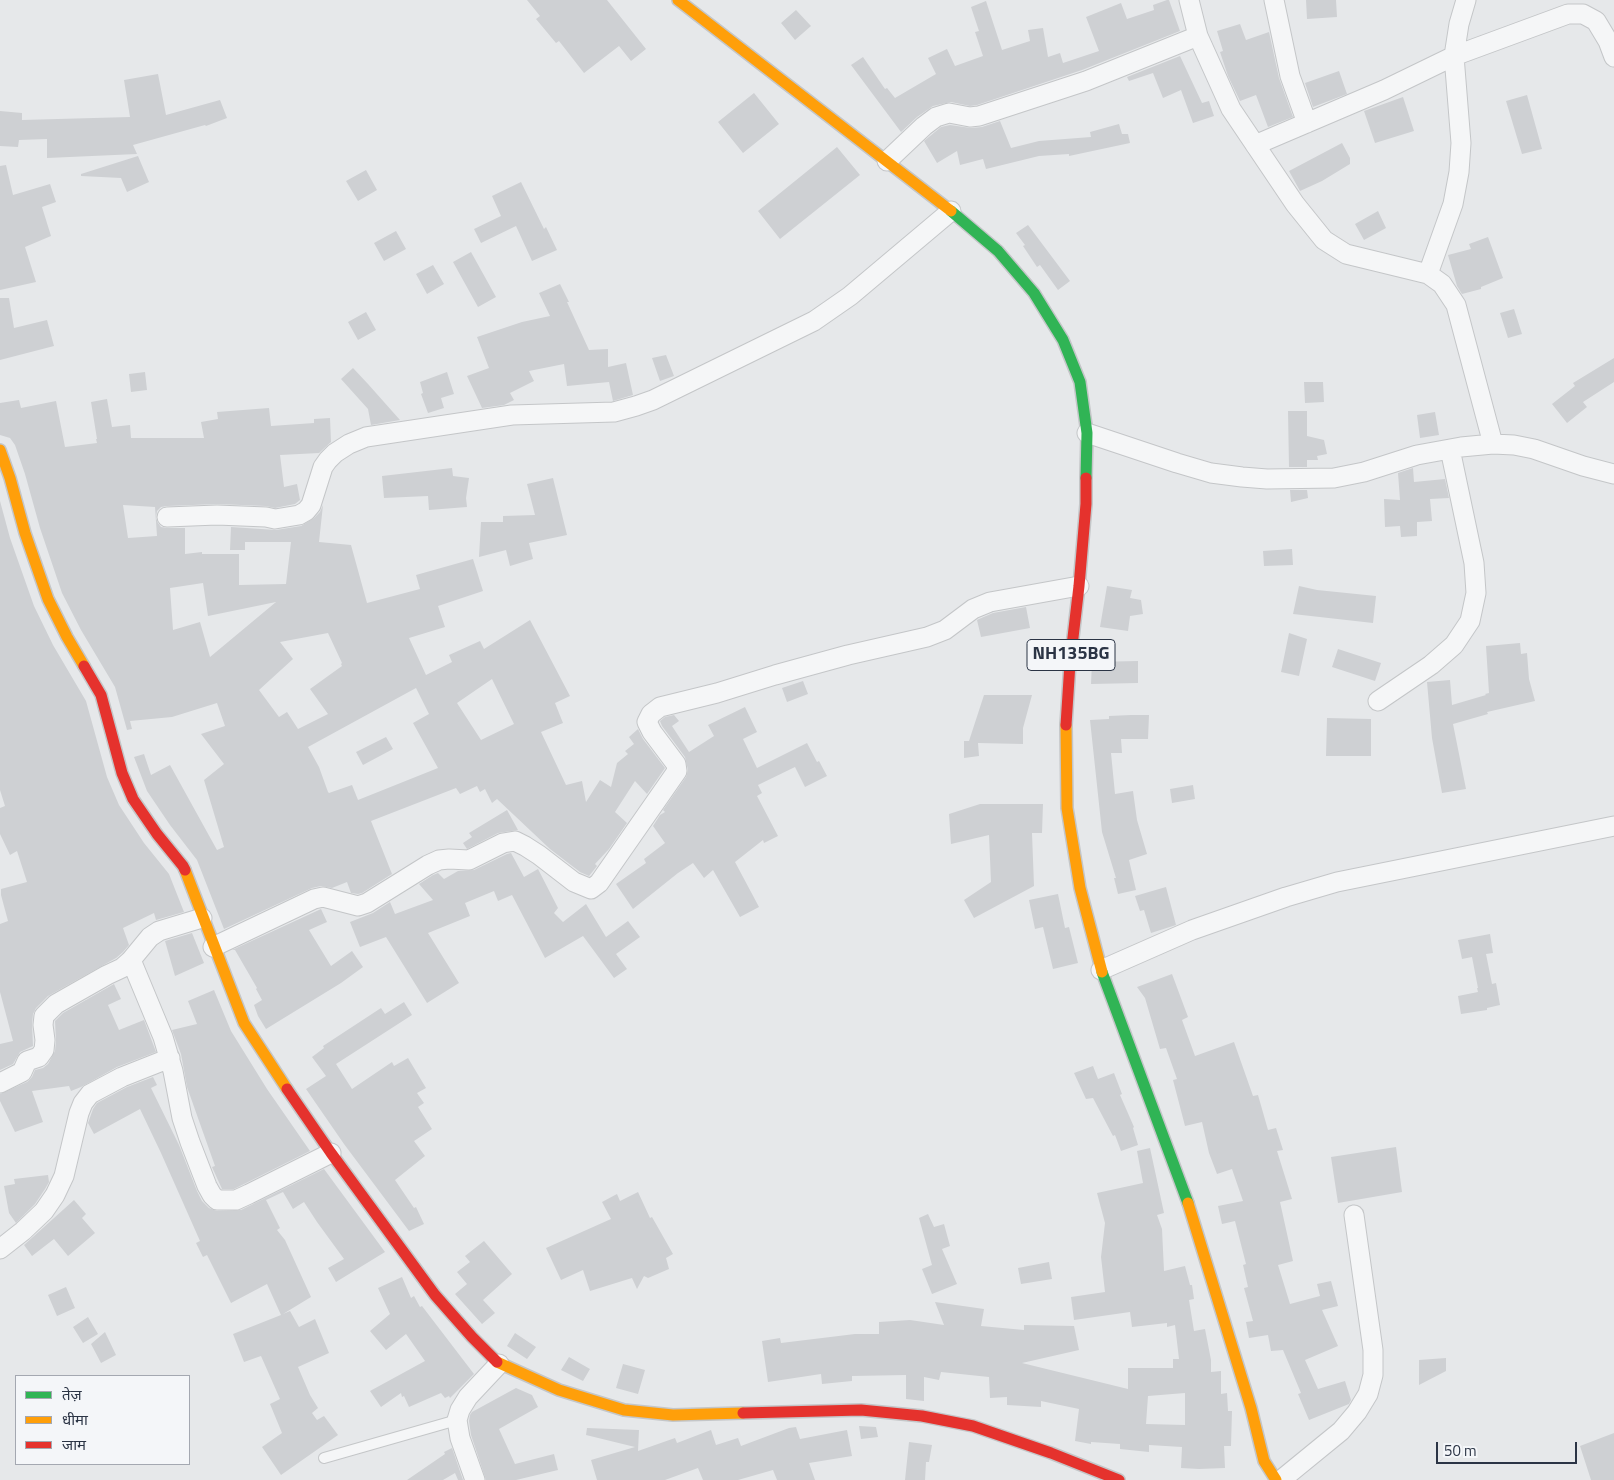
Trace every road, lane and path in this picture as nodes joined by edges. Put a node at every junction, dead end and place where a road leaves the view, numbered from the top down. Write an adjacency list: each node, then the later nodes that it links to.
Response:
1 (678, 0): 10 (main road, NH135BG)
2 (1274, 0): 8 (street)
3 (1466, 0): 6 (street)
4 (1191, 1): 5 (street)
5 (1198, 36): 9 (street); 10 (street)
6 (1454, 56): 7 (street); 8 (street); 12 (street)
7 (1614, 57)
8 (1307, 123): 9 (street)
9 (1255, 145): 12 (street)
10 (887, 161): 11 (main road, NH135BG)
11 (951, 211): 13 (main road, NH135BG); 18 (street)
12 (1428, 274): 14 (street)
13 (1088, 433): 15 (street); 19 (main road, NH135BG)
14 (1493, 444): 15 (street); 17 (street)
15 (1450, 449): 20 (street)
16 (0, 450): 22 (main road)
17 (1614, 474)
18 (167, 517)
19 (1079, 586): 23 (street); 25 (main road, NH135BG)
20 (1378, 701)
21 (1614, 826): 25 (street)
22 (202, 918): 23 (main road); 24 (street)
23 (214, 947): 28 (main road)
24 (131, 960): 26 (street); 27 (street)
25 (1101, 970): 34 (main road, NH135BG)
26 (170, 1058): 28 (street); 30 (street)
27 (0, 1082)
28 (330, 1153): 31 (main road)
29 (1354, 1215): 39 (street)
30 (0, 1249)
31 (499, 1364): 32 (street); 36 (main road)
32 (457, 1420): 33 (lane); 35 (street)
33 (324, 1458)
34 (1264, 1461): 37 (main road, NH135BG); 38 (main road, NH135BG)
35 (475, 1480)
36 (1118, 1480)
37 (1260, 1480)
38 (1276, 1480)
39 (1281, 1480)

